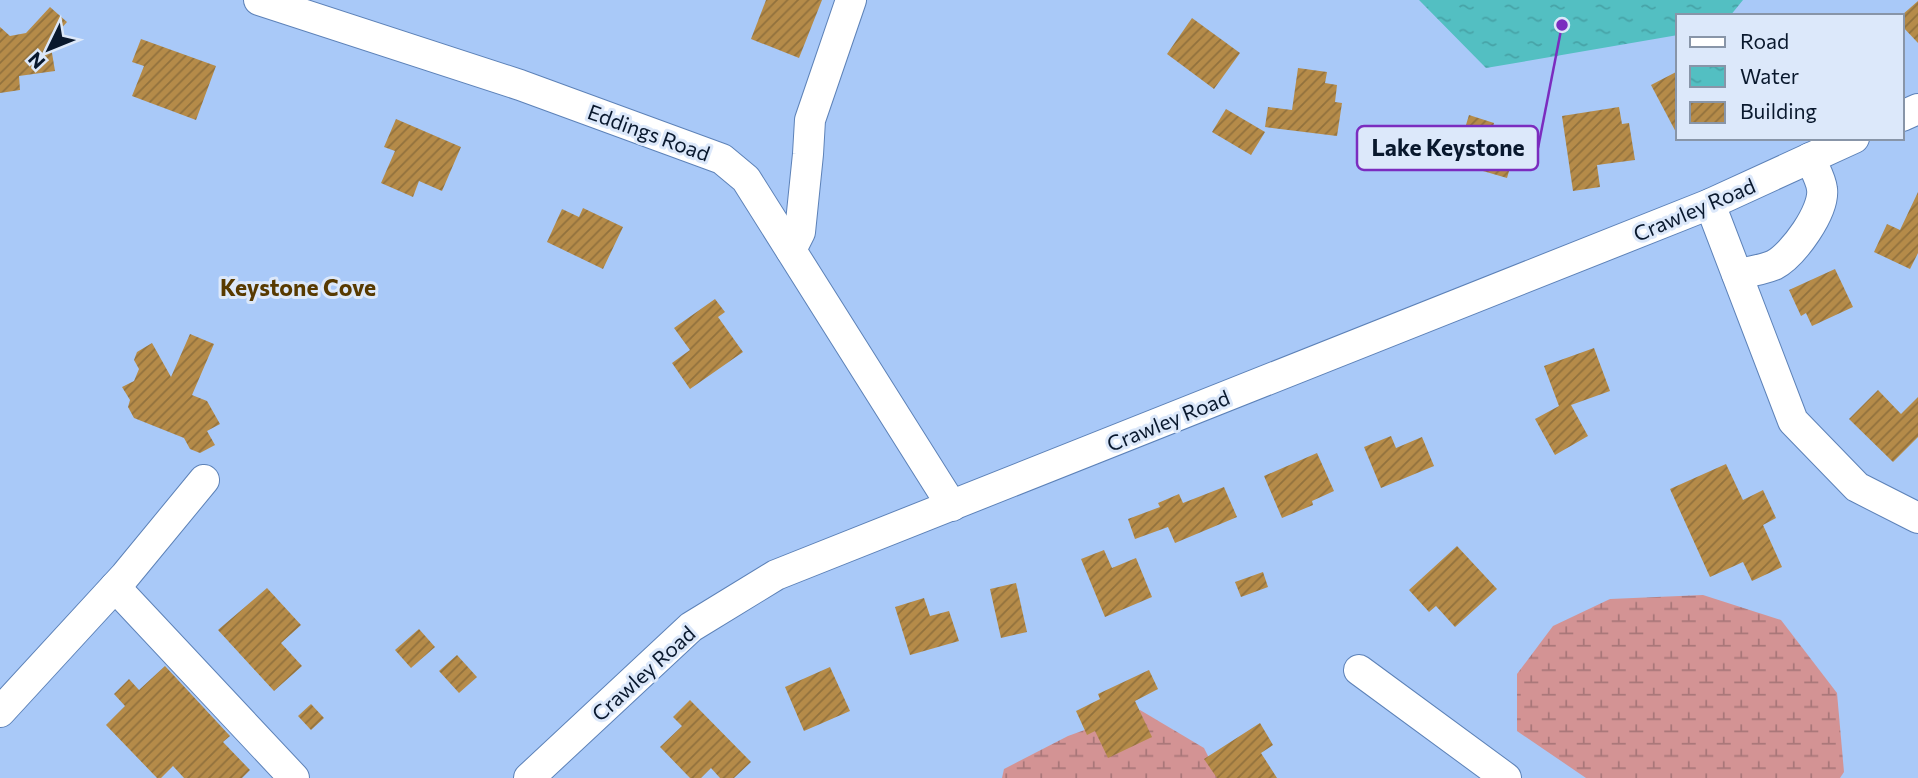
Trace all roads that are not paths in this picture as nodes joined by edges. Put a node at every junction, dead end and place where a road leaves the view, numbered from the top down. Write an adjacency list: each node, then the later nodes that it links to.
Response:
1 (259, 0): 3 (street, Eddings Road)
2 (851, 0): 7 (street)
3 (322, 10): 7 (street, Eddings Road)
4 (1850, 140): 5 (street, Crawley Road)
5 (1810, 158): 6 (street, Crawley Road); 8 (street)
6 (1710, 204): 8 (street); 10 (street, Crawley Road)
7 (791, 250): 10 (street, Eddings Road)
8 (1737, 274): 11 (street)
9 (204, 480): 12 (street)
10 (952, 506): 16 (street, Crawley Road)
11 (1918, 518)
12 (115, 587): 14 (street); 15 (street)
13 (1359, 670): 17 (street)
14 (0, 712)
15 (294, 778)
16 (530, 778)
17 (1506, 778)

